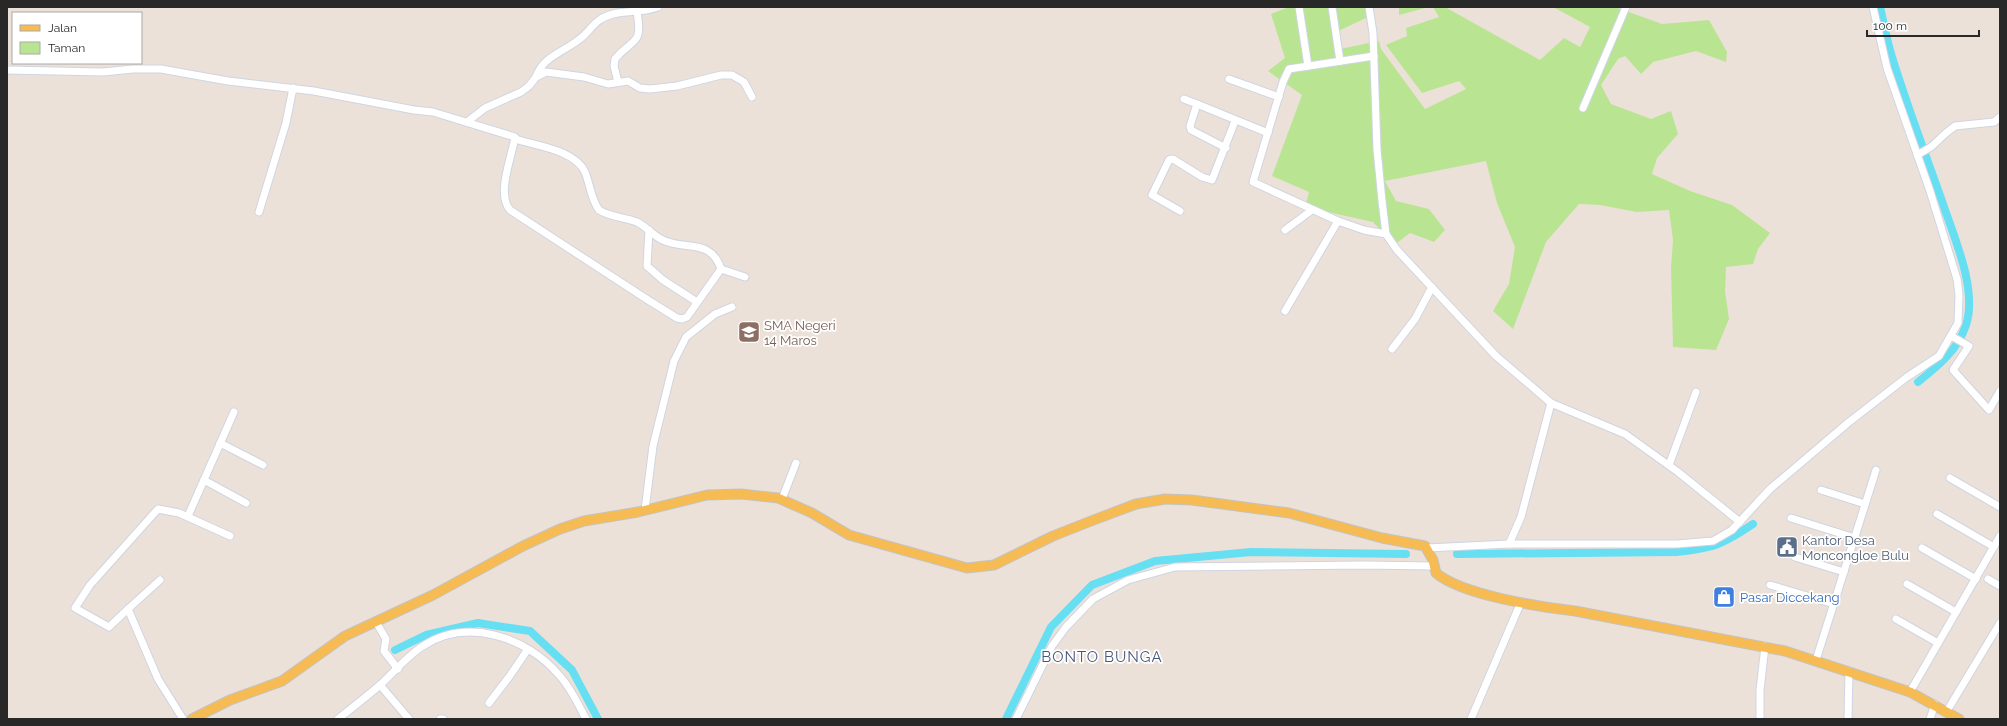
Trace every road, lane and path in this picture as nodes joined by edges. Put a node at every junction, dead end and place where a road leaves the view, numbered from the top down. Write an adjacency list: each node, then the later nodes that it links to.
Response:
1 (658, 7): 7 (street)
2 (1300, 7): 10 (street)
3 (1332, 7): 9 (street)
4 (1369, 7): 8 (street)
5 (1626, 7): 20 (street)
6 (1872, 7): 27 (street)
7 (637, 12): 12 (street); 14 (street)
8 (1374, 56): 9 (street); 34 (street)
9 (1340, 61): 10 (street)
10 (1308, 66): 17 (street)
11 (7, 70): 15 (street)
12 (536, 77): 14 (street); 23 (street)
13 (1228, 79): 17 (street)
14 (618, 82): 16 (street)
15 (293, 88): 23 (street); 30 (street)
16 (752, 96)
17 (1279, 97): 24 (street)
18 (1184, 99): 19 (street)
19 (1196, 104): 22 (street); 26 (street)
20 (1583, 108)
21 (2000, 117): 27 (street)
22 (1236, 121): 24 (street); 26 (street)
23 (467, 122): 25 (street)
24 (1268, 133): 28 (street)
25 (515, 138): 32 (street); 38 (street)
26 (1226, 148): 29 (street)
27 (1922, 152): 41 (street)
28 (1312, 210): 31 (street); 33 (street)
29 (1180, 211)
30 (259, 212)
31 (1338, 221): 34 (street); 40 (street)
32 (649, 230): 35 (street); 38 (street)
33 (1284, 230)
34 (1386, 234): 37 (street)
35 (721, 269): 36 (street); 38 (street)
36 (745, 277)
37 (1432, 287): 42 (street); 45 (street)
38 (697, 302)
39 (732, 307): 59 (street)
40 (1285, 311)
41 (1954, 337): 43 (street); 63 (street)
42 (1392, 350)
43 (2000, 391)
44 (1696, 392): 50 (street)
45 (1551, 403): 50 (street); 67 (street)
46 (234, 412): 47 (street)
47 (220, 443): 49 (street); 53 (street)
48 (796, 463): 55 (street)
49 (263, 465)
50 (1669, 465): 63 (street)
51 (1876, 470): 57 (street)
52 (1950, 478): 58 (street)
53 (204, 480): 56 (street); 61 (street)
54 (1821, 490): 57 (street)
55 (782, 499): 59 (main road); 69 (main road)
56 (246, 503)
57 (1865, 504): 66 (street)
58 (2000, 506)
59 (645, 510): 85 (main road)
60 (1937, 514): 68 (street)
61 (188, 516): 64 (street); 82 (street)
62 (1791, 518): 66 (street)
63 (1740, 522): 67 (street)
64 (230, 536)
65 (2000, 536): 68 (street)
66 (1855, 538): 73 (street)
67 (1510, 544): 69 (street)
68 (1994, 547): 74 (street)
69 (1427, 548): 72 (main road)
70 (1922, 548): 74 (street)
71 (1795, 557): 73 (street)
72 (1433, 566): 80 (main road); 103 (street)
73 (1844, 572): 81 (street)
74 (1976, 579): 83 (street)
75 (1988, 579): 79 (street)
76 (160, 580): 82 (street)
77 (1907, 584): 83 (street)
78 (1770, 585): 81 (street)
79 (2000, 586)
80 (1521, 602): 88 (main road); 104 (street)
81 (1834, 604): 90 (street)
82 (128, 609): 98 (street)
83 (1956, 612): 87 (street)
84 (1896, 619): 87 (street)
85 (376, 622): 91 (street); 99 (main road)
86 (2000, 623): 97 (street)
87 (1938, 643): 94 (street)
88 (1765, 646): 90 (main road); 105 (street)
89 (528, 649): 91 (street); 95 (street); 102 (street)
90 (1816, 660): 92 (main road)
91 (398, 669): 93 (street)
92 (1849, 671): 94 (main road); 106 (street)
93 (380, 685): 100 (street); 101 (street)
94 (1910, 692): 96 (main road)
95 (489, 703)
96 (1935, 704): 97 (main road); 107 (street)
97 (1947, 711): 108 (main road)
98 (183, 719)
99 (192, 719)
100 (338, 719)
101 (409, 719)
102 (586, 719)
103 (1016, 719)
104 (1471, 719)
105 (1760, 719)
106 (1848, 719)
107 (1930, 719)
108 (1959, 719)

